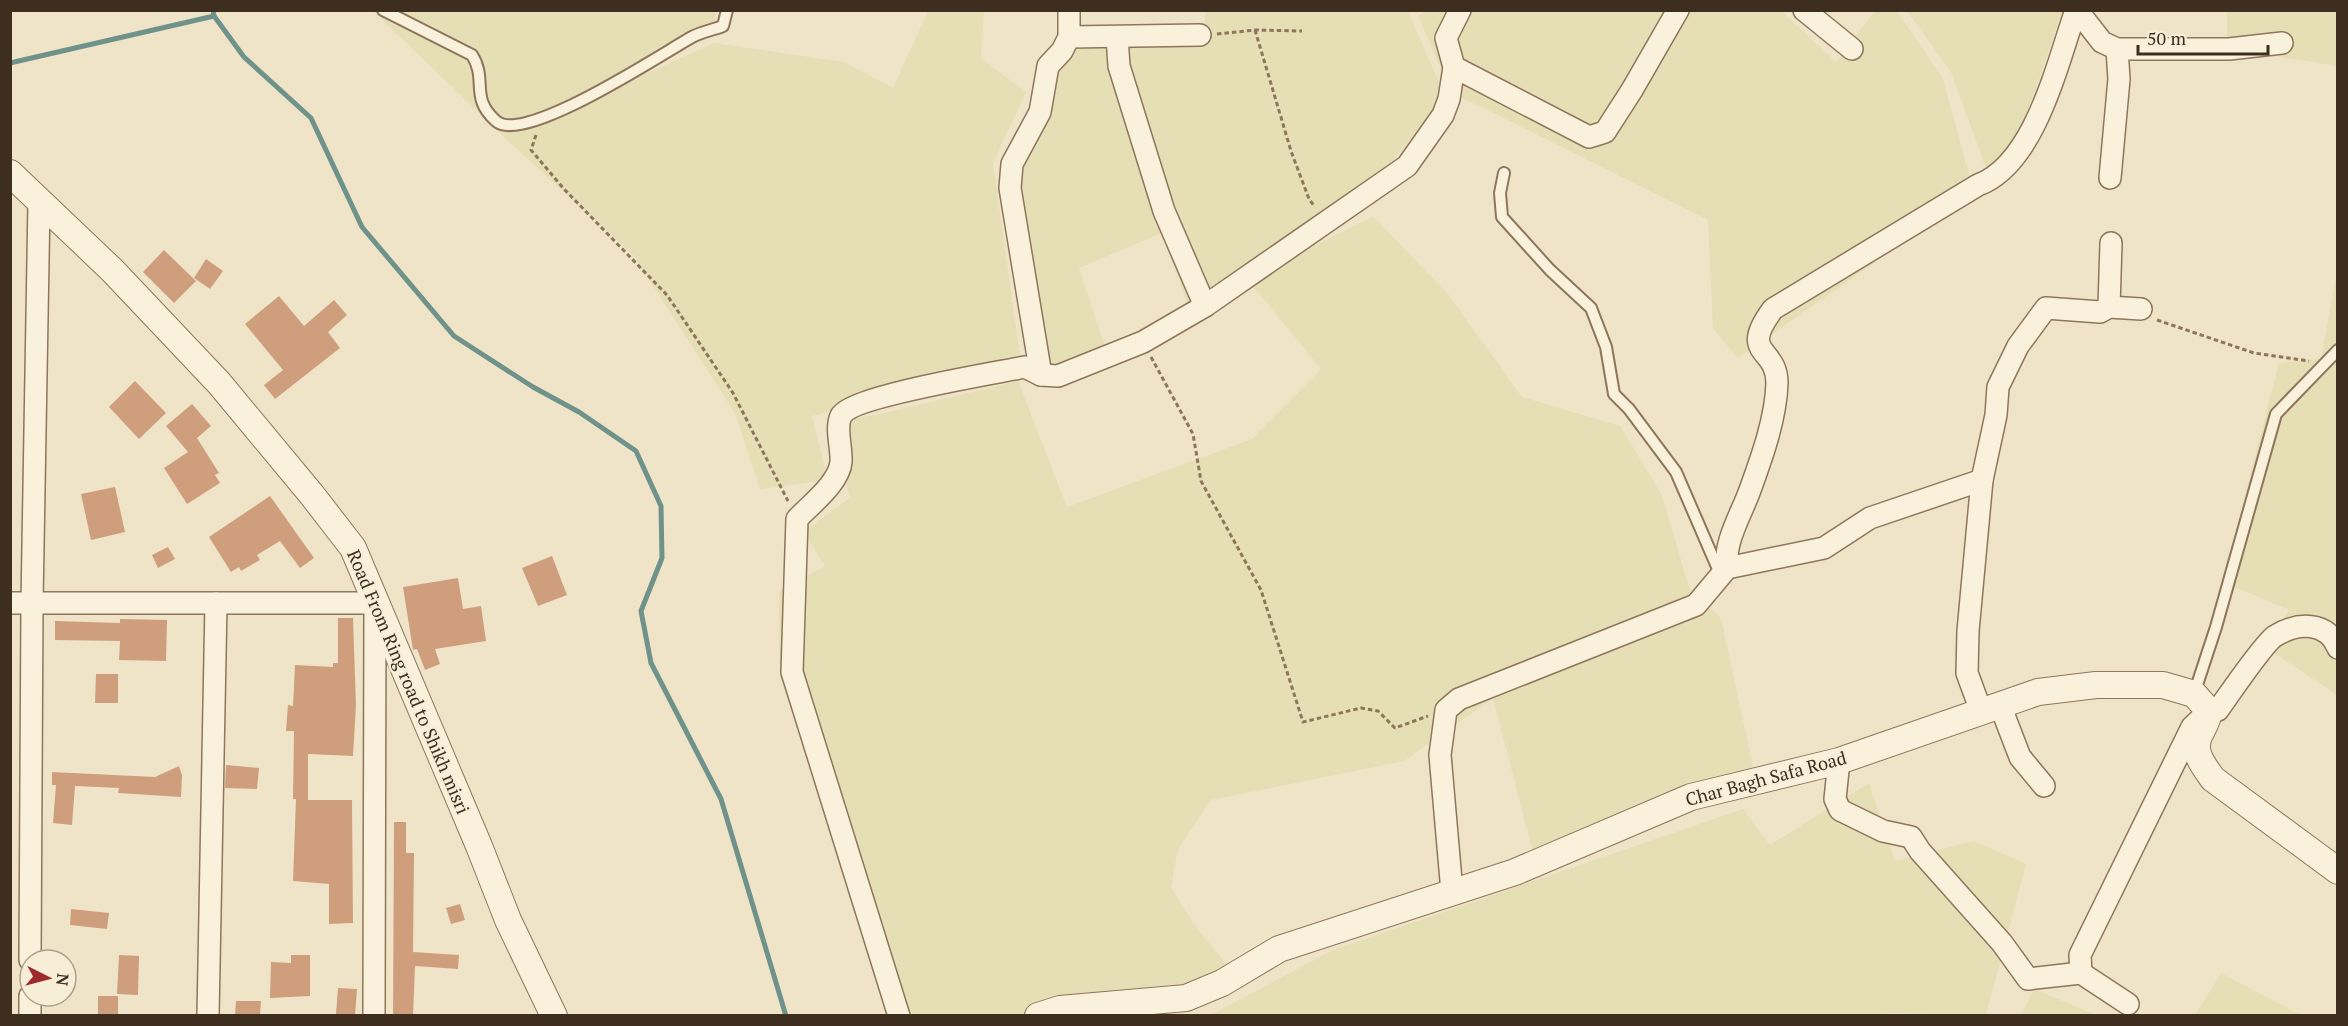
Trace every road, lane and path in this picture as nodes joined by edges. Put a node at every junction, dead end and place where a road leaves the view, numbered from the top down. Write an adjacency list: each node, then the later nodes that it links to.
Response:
1 (383, 10): 17 (lane)
2 (727, 10): 17 (lane)
3 (1070, 10): 11 (street)
4 (1460, 10): 16 (street)
5 (1677, 10): 16 (street)
6 (1804, 10): 15 (street)
7 (2077, 10): 14 (street); 33 (street)
8 (1255, 30): 9 (path); 10 (path); 22 (path)
9 (1302, 31)
10 (1200, 35): 12 (street)
11 (1069, 37): 12 (street); 30 (street)
12 (1117, 37): 24 (street)
13 (2282, 43): 14 (street)
14 (2117, 49): 20 (street)
15 (1852, 50)
16 (1454, 67): 22 (street)
17 (548, 114): 32 (path)
18 (1504, 173): 33 (lane)
19 (10, 174): 21 (street, Road From Ring road to Shikh misri)
20 (2110, 178)
21 (39, 202): 35 (street); 37 (street, Road From Ring road to Shikh misri)
22 (1326, 222): 24 (street)
23 (2111, 243): 25 (street)
24 (1205, 306): 27 (street)
25 (2109, 307): 26 (street); 31 (street)
26 (2141, 309): 29 (path)
27 (1143, 342): 30 (street); 41 (path)
28 (2337, 350): 29 (lane)
29 (2326, 363): 39 (lane)
30 (1041, 375): 32 (street)
31 (1982, 480): 33 (street); 40 (street)
32 (797, 519): 52 (street)
33 (1724, 572): 41 (street)
34 (10, 603): 35 (street)
35 (32, 603): 36 (street); 46 (street)
36 (216, 603): 37 (street); 49 (street)
37 (375, 603): 50 (street); 51 (street, Road From Ring road to Shikh misri)
38 (2337, 648): 39 (street)
39 (2202, 702): 40 (street, Char Bagh Safa Road); 44 (street); 47 (street)
40 (1991, 708): 42 (street, Char Bagh Safa Road); 43 (street)
41 (1446, 710): 45 (street)
42 (1839, 761): 45 (street, Char Bagh Safa Road); 47 (street)
43 (2044, 786)
44 (2337, 872)
45 (1452, 892): 53 (street, Char Bagh Safa Road)
46 (30, 948)
47 (2081, 973): 48 (street)
48 (2128, 1004)
49 (208, 1016)
50 (374, 1016)
51 (554, 1016)
52 (899, 1016)
53 (1038, 1016)

